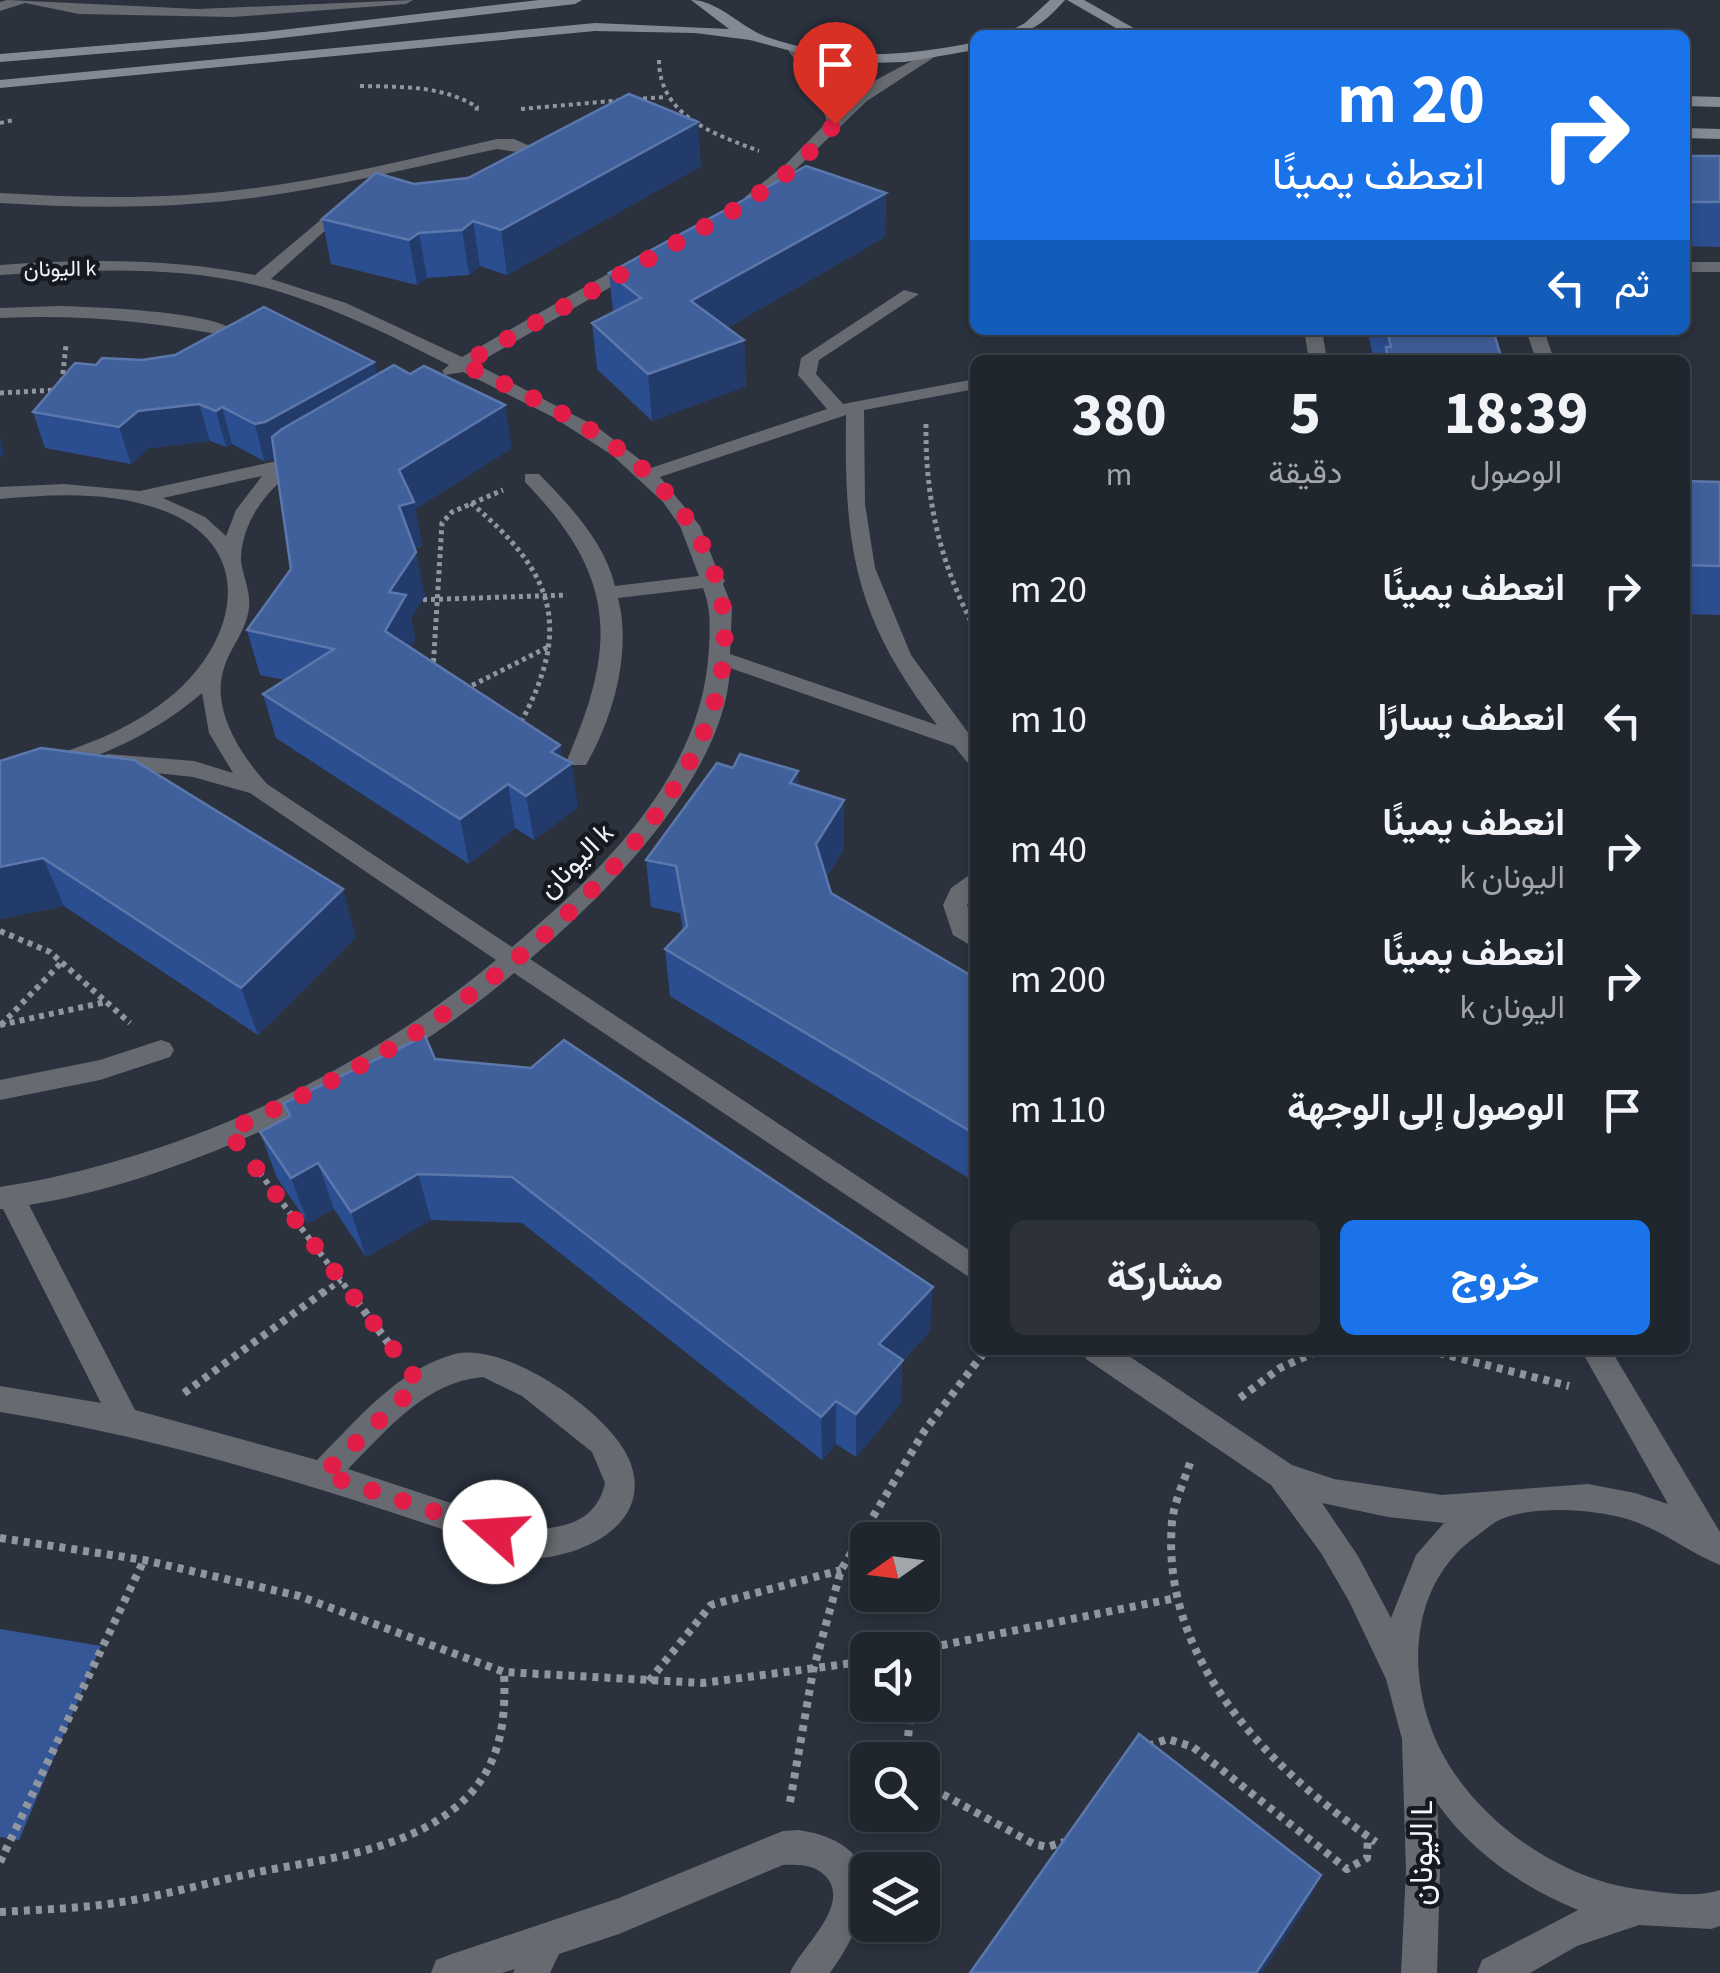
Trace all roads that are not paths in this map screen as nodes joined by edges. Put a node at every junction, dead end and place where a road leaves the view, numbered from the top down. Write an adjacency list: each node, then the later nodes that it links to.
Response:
1 (21, 0): 8 (street)
2 (29, 0): 3 (street)
3 (406, 0)
4 (575, 0): 15 (street)
5 (698, 0): 11 (street)
6 (1058, 0): 9 (street)
7 (1074, 0): 10 (street)
8 (0, 7)
9 (1021, 30)
10 (1130, 30)
11 (749, 36): 12 (street); 16 (street)
12 (794, 49): 14 (street); 19 (street)
13 (970, 49): 14 (street)
14 (932, 54): 19 (street)
15 (0, 58)
16 (0, 84)
17 (1690, 101): 18 (street)
18 (1720, 102)
19 (835, 124): 25 (street)
20 (1690, 134): 21 (street)
21 (1720, 134)
22 (387, 168): 23 (street); 24 (street); 30 (street)
23 (483, 179)
24 (0, 198)
25 (728, 213)
26 (662, 251): 35 (street)
27 (1690, 266): 28 (street)
28 (1720, 267)
29 (0, 270): 31 (street, اليونان k)
30 (258, 281): 31 (street, اليونان k); 35 (street, اليونان k)
31 (87, 288): 33 (street); 34 (street)
32 (910, 294): 38 (street)
33 (0, 313)
34 (227, 331)
35 (463, 364): 36 (street); 41 (street, اليونان k)
36 (430, 383)
37 (970, 385): 38 (street)
38 (846, 408): 41 (street); 50 (street)
39 (315, 448): 40 (street)
40 (282, 466): 44 (street); 45 (street)
41 (648, 474): 46 (street, اليونان k)
42 (532, 478): 47 (street)
43 (0, 493): 44 (street)
44 (140, 497): 45 (street)
45 (231, 556): 49 (street)
46 (715, 580): 47 (street); 48 (street, اليونان k)
47 (610, 594): 51 (street)
48 (725, 659): 50 (street); 57 (street, اليونان k)
49 (214, 666): 52 (street); 54 (street)
50 (968, 750)
51 (578, 760)
52 (43, 768): 53 (street); 54 (street)
53 (0, 777)
54 (259, 789): 57 (street)
55 (970, 885): 56 (street)
56 (970, 935)
57 (514, 960): 60 (street, اليونان k); 61 (street)
58 (162, 1050): 59 (street)
59 (0, 1090)
60 (6, 1198): 65 (street)
61 (970, 1266)
62 (1103, 1355): 67 (street)
63 (1599, 1355): 69 (street)
64 (0, 1399): 65 (street)
65 (132, 1421): 66 (street)
66 (323, 1474): 66 (street)
67 (1282, 1475): 68 (street); 70 (street)
68 (1494, 1506): 69 (street); 70 (street)
69 (1712, 1543)
70 (1402, 1681): 71 (street)
71 (1416, 1734): 72 (street); 77 (street, اليونان L)
72 (1633, 1910): 73 (street); 78 (street)
73 (1717, 1912)
74 (538, 1958): 75 (street); 76 (street)
75 (449, 1973)
76 (808, 1973)
77 (1419, 1973)
78 (1495, 1973)

